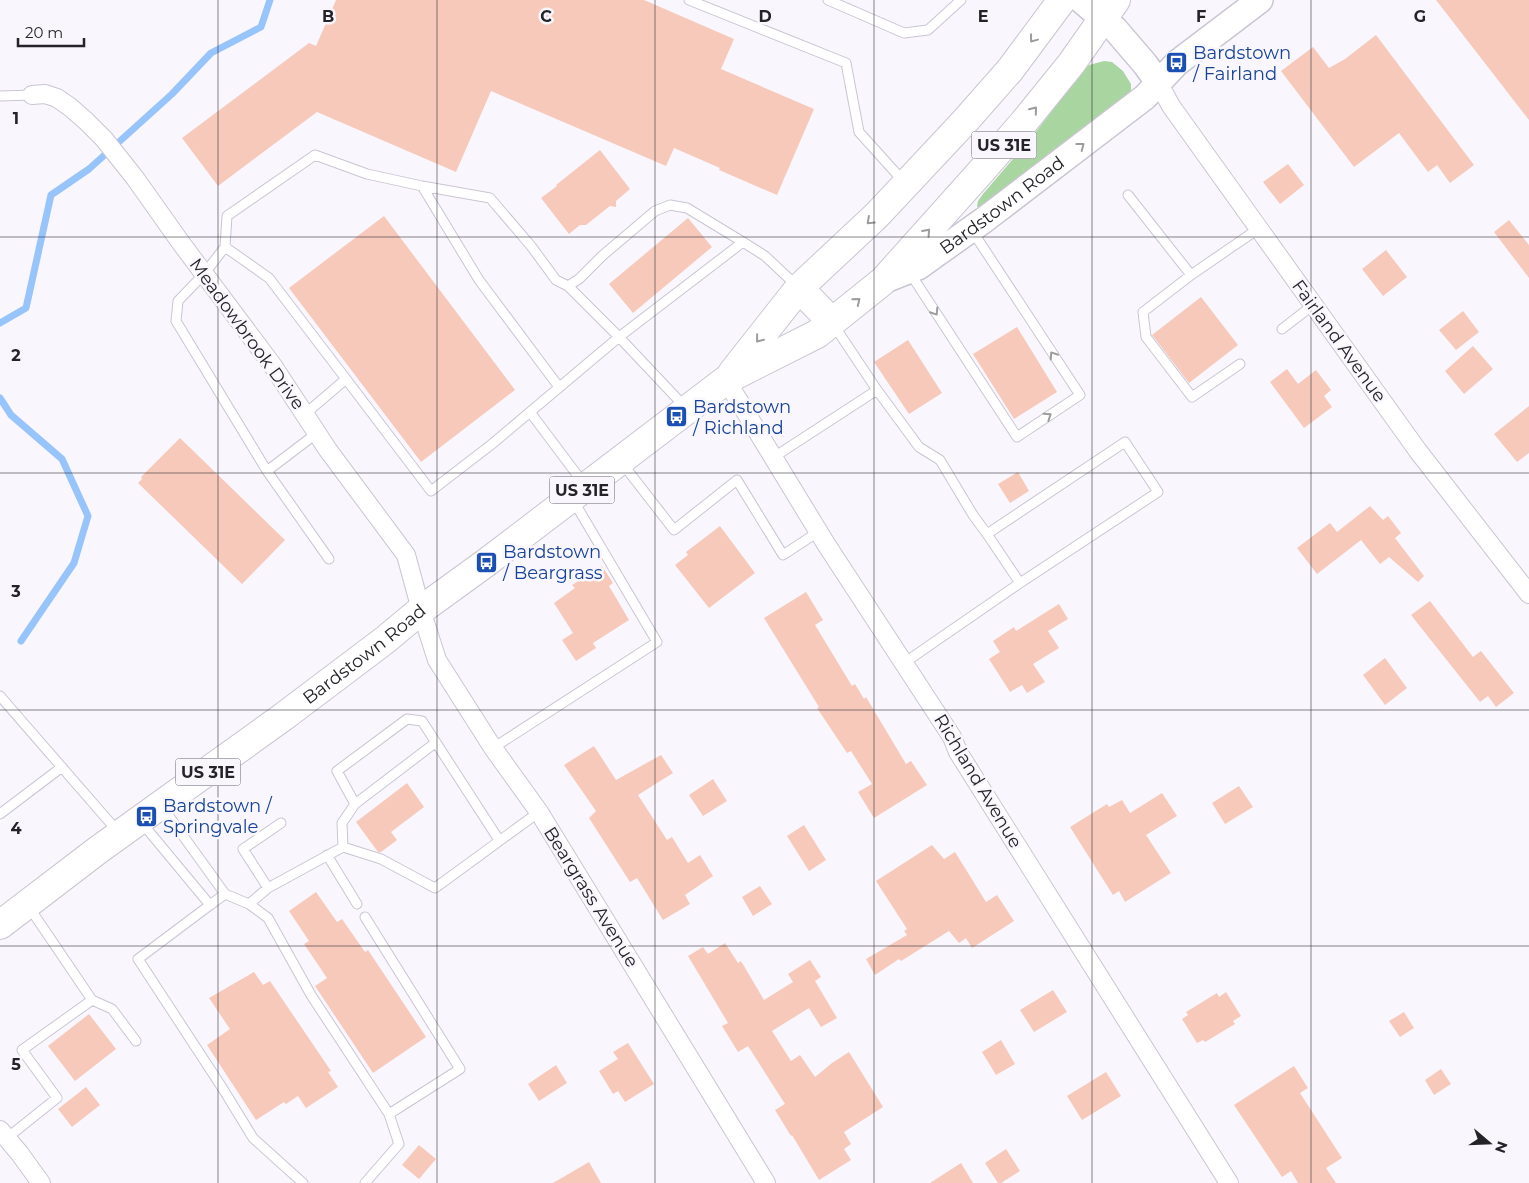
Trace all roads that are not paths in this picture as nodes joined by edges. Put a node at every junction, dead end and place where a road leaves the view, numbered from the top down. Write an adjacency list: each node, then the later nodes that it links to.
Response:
1 (689, 0): 11 (lane)
2 (828, 0): 3 (lane)
3 (961, 0)
4 (1062, 0): 11 (main road, Bardstown Road / US 31E, one-way to 11)
5 (1081, 0): 7 (main road)
6 (1260, 0): 8 (main road, Bardstown Road)
7 (1109, 9): 8 (main road); 21 (main road, US 31E, one-way to 7)
8 (1158, 82): 14 (main road, Bardstown Road, one-way to 8); 15 (street, Fairland Avenue)
9 (32, 95): 10 (lane); 19 (street, Meadowbrook Drive)
10 (0, 96)
11 (906, 184): 23 (main road, Bardstown Road / US 31E, one-way to 23)
12 (422, 186): 17 (lane); 22 (lane); 31 (lane)
13 (1128, 195): 20 (lane)
14 (971, 229): 18 (main road, Bardstown Road); 18 (lane, one-way to 14)
15 (1258, 229): 20 (lane); 24 (street, Fairland Avenue)
16 (743, 242): 22 (lane); 23 (lane); 27 (lane)
17 (225, 246): 19 (lane); 29 (lane)
18 (909, 271): 21 (main road, Bardstown Road)
19 (204, 274): 35 (street, Meadowbrook Drive); 39 (lane)
20 (1191, 275): 28 (lane)
21 (882, 281): 25 (main road, Bardstown Road / US 31E, one-way to 21)
22 (568, 286): 27 (lane)
23 (799, 288): 25 (main road); 30 (main road, Bardstown Road / US 31E, one-way to 30)
24 (1313, 305): 26 (lane); 45 (street, Fairland Avenue)
25 (832, 322): 30 (main road, Bardstown Road / US 31E); 32 (lane)
26 (1282, 329)
27 (619, 337): 31 (lane); 33 (lane)
28 (1240, 364)
29 (346, 379): 34 (lane); 35 (lane)
30 (726, 380): 33 (main road, Bardstown Road / US 31E); 37 (street, Richland Avenue)
31 (559, 387): 34 (lane)
32 (877, 390): 37 (lane); 42 (lane)
33 (688, 410): 38 (main road, Bardstown Road / US 31E)
34 (530, 412): 40 (lane)
35 (304, 414): 36 (street, Meadowbrook Drive)
36 (317, 433): 39 (lane); 46 (street, Meadowbrook Drive)
37 (774, 457): 41 (street, Richland Avenue)
38 (620, 461): 40 (main road, Bardstown Road / US 31E); 41 (lane)
39 (267, 471): 43 (lane)
40 (579, 492): 46 (main road, Bardstown Road / US 31E); 50 (lane)
41 (818, 532): 47 (street, Richland Avenue)
42 (987, 534): 44 (lane); 44 (lane)
43 (329, 559)
44 (1020, 583): 47 (lane)
45 (1529, 594)
46 (421, 610): 50 (street, Beargrass Avenue); 55 (main road, Bardstown Road / US 31E)
47 (904, 663): 76 (street, Richland Avenue)
48 (0, 696): 51 (lane)
49 (435, 744): 52 (lane); 52 (lane); 57 (lane)
50 (493, 748): 53 (street, Beargrass Avenue)
51 (62, 767): 54 (lane); 55 (lane)
52 (354, 804): 58 (lane)
53 (538, 812): 57 (lane); 75 (street, Beargrass Avenue)
54 (0, 814)
55 (141, 820): 61 (lane); 62 (main road, Bardstown Road / US 31E); 65 (lane)
56 (281, 823): 60 (lane)
57 (499, 840): 58 (lane)
58 (342, 847): 59 (lane)
59 (327, 855): 60 (lane); 64 (lane)
60 (268, 888): 63 (lane)
61 (225, 894): 63 (lane); 65 (lane)
62 (27, 904): 67 (main road, Bardstown Road / US 31E); 68 (lane)
63 (249, 904): 70 (lane)
64 (357, 904)
65 (210, 905): 73 (lane)
66 (365, 917): 70 (lane)
67 (0, 925)
68 (92, 1000): 69 (lane); 71 (lane)
69 (136, 1041)
70 (389, 1114): 74 (lane)
71 (4, 1134): 72 (street)
72 (42, 1183)
73 (303, 1183)
74 (365, 1183)
75 (766, 1183)
76 (1229, 1183)

